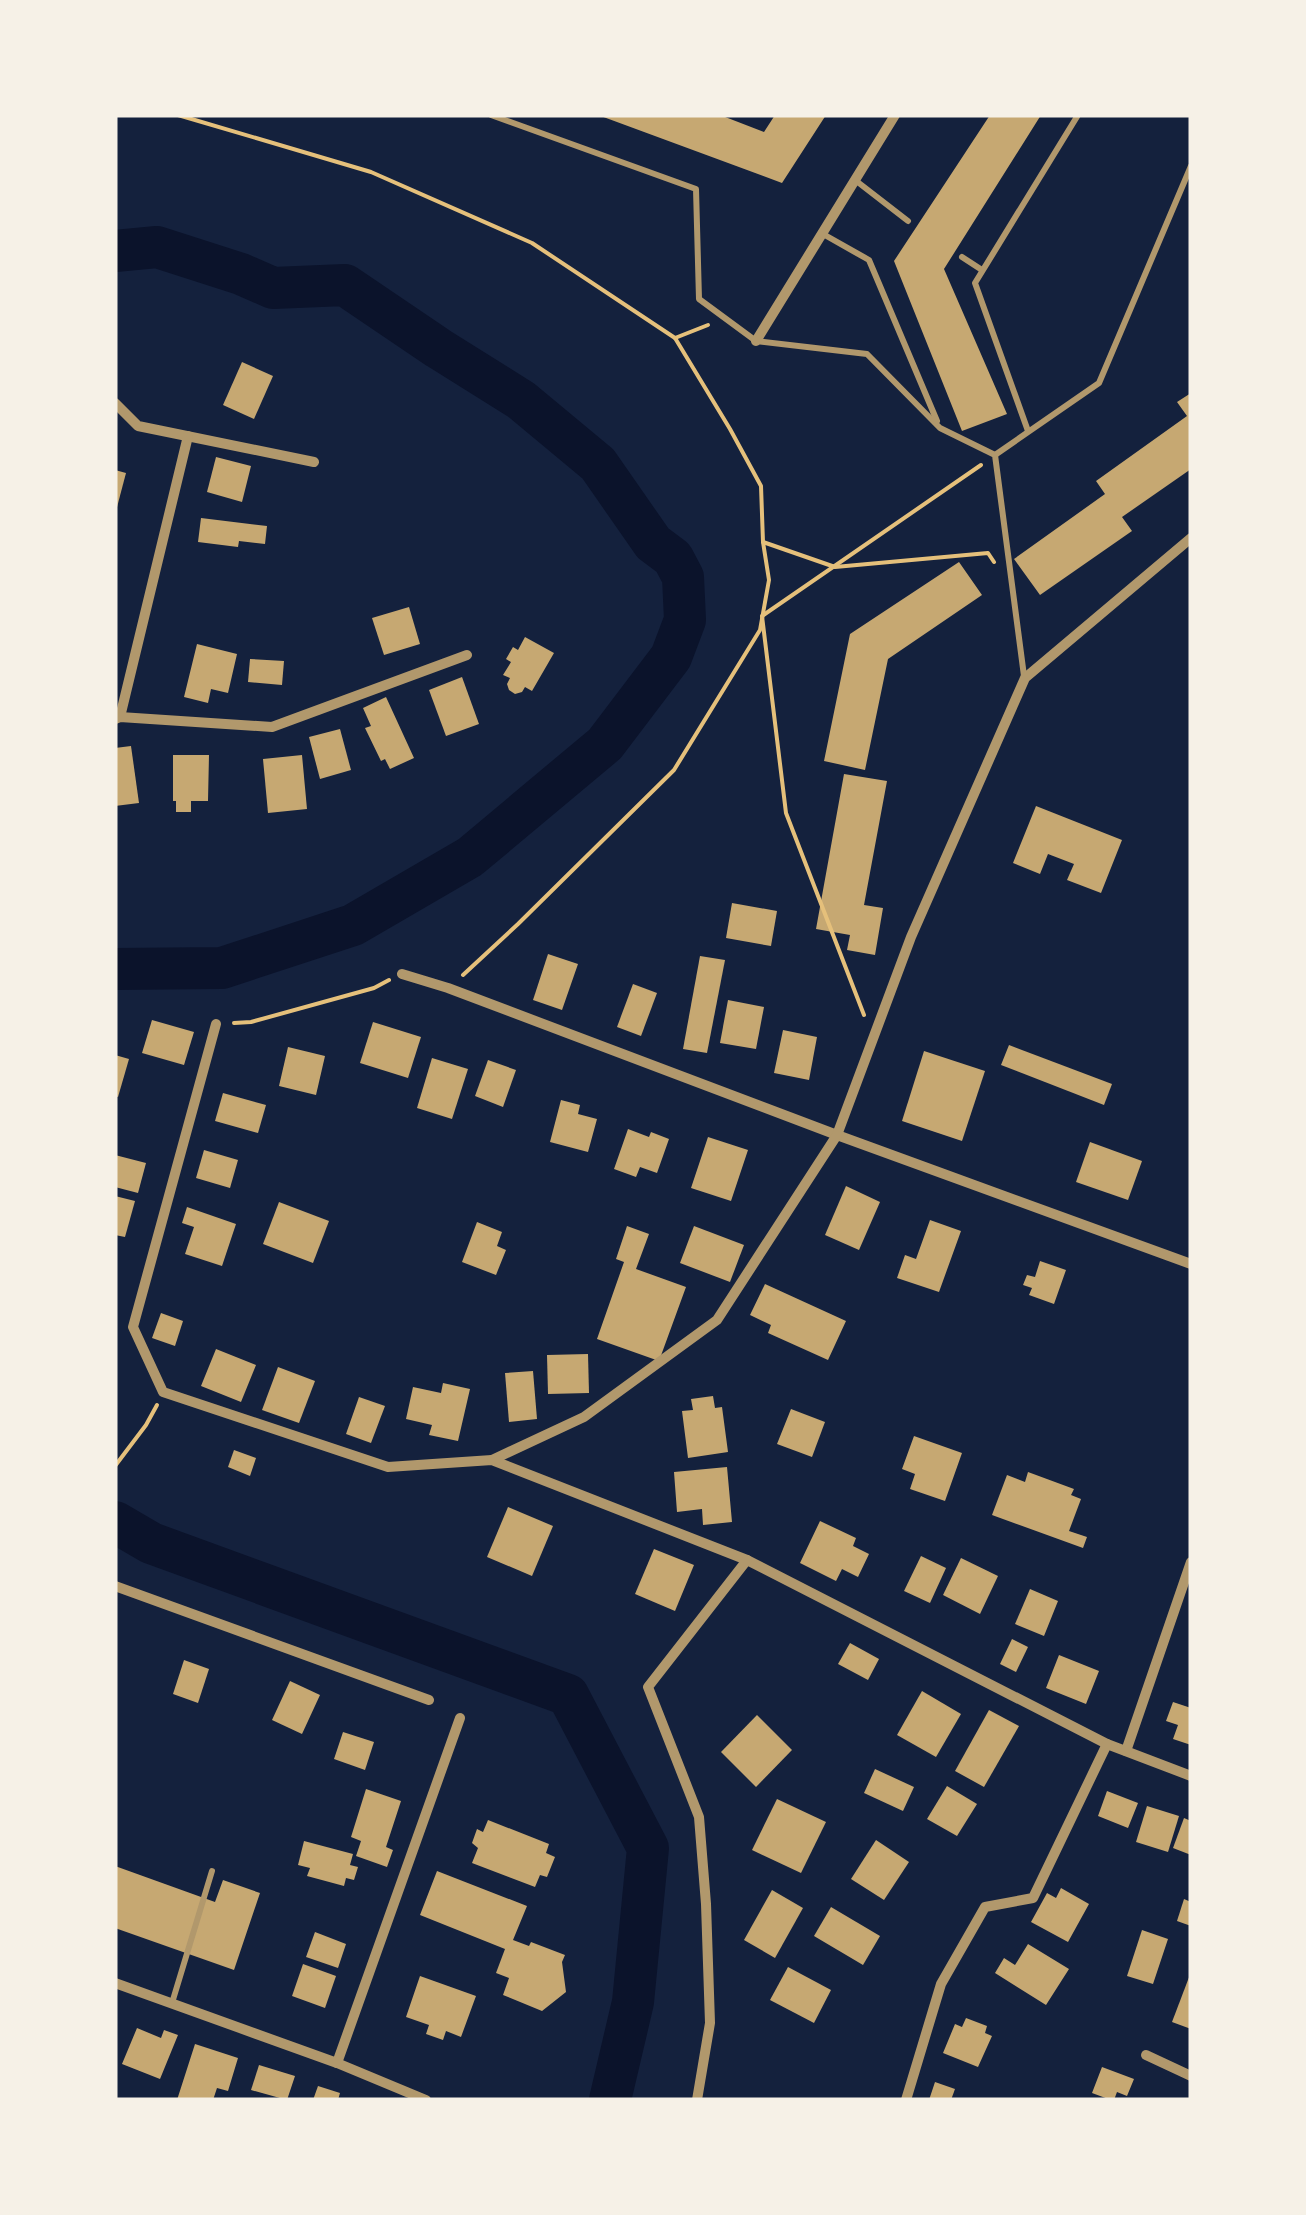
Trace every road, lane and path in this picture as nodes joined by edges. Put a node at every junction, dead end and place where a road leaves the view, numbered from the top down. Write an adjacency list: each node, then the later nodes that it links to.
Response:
1 (178, 115): 12 (path)
2 (491, 115): 11 (lane)
3 (896, 115): 6 (street)
4 (1078, 115): 10 (lane)
5 (1191, 166): 16 (lane)
6 (855, 180): 7 (lane); 8 (street)
7 (908, 221)
8 (822, 233): 13 (street); 15 (lane)
9 (962, 257): 10 (lane)
10 (982, 270): 16 (lane)
11 (725, 318): 12 (path); 13 (lane)
12 (675, 338): 21 (path)
13 (756, 341): 15 (lane)
14 (115, 402): 17 (street)
15 (940, 428): 18 (lane)
16 (1028, 432): 18 (lane)
17 (188, 436): 19 (street); 27 (street)
18 (995, 455): 22 (path); 23 (lane)
19 (314, 462)
20 (1191, 538): 26 (street)
21 (763, 542): 22 (path); 24 (path)
22 (836, 566): 23 (path); 24 (path)
23 (1012, 588): 26 (lane)
24 (762, 616): 29 (path); 31 (path)
25 (467, 655): 27 (street)
26 (1024, 678): 31 (street)
27 (117, 718)
28 (402, 974): 29 (street); 30 (path)
29 (448, 988): 32 (street)
30 (216, 1024): 35 (street)
31 (873, 1038): 32 (street)
32 (837, 1134): 33 (street); 35 (street)
33 (1191, 1264)
34 (146, 1425): 36 (path)
35 (492, 1460): 37 (street)
36 (115, 1466)
37 (747, 1560): 42 (street); 52 (street)
38 (1191, 1562): 43 (street)
39 (115, 1586): 40 (street)
40 (429, 1700)
41 (460, 1718): 49 (street)
42 (1108, 1744): 43 (street); 53 (street)
43 (1126, 1751): 44 (street)
44 (1191, 1776)
45 (212, 1871): 47 (lane)
46 (115, 1983): 47 (street)
47 (172, 2004): 49 (street)
48 (1146, 2054): 50 (street)
49 (337, 2063): 51 (street)
50 (1191, 2076)
51 (426, 2100)
52 (697, 2100)
53 (906, 2100)

